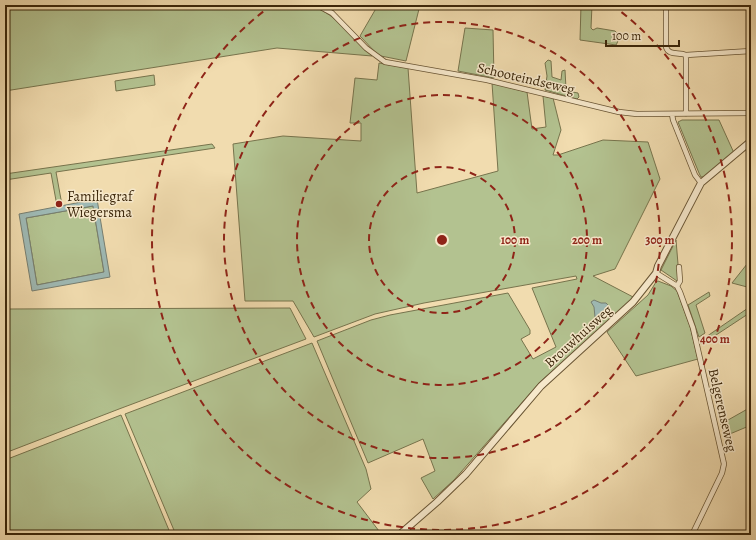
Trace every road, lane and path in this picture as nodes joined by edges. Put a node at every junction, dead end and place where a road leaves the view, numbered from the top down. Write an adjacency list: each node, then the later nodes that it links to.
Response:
1 (317, 5): 5 (street, Schooteindseweg)
2 (666, 5): 4 (street)
3 (751, 51): 4 (street)
4 (686, 55): 6 (street)
5 (672, 114): 6 (street, Schooteindseweg); 9 (street)
6 (686, 114): 7 (street, Schooteindseweg)
7 (751, 114)
8 (751, 141): 9 (street, Brouwhuisweg)
9 (701, 183): 11 (street, Brouwhuisweg)
10 (679, 267): 12 (street, Belgerenseweg)
11 (656, 274): 12 (street); 13 (street, Brouwhuisweg)
12 (678, 286): 14 (street, Belgerenseweg)
13 (399, 535)
14 (692, 535)

